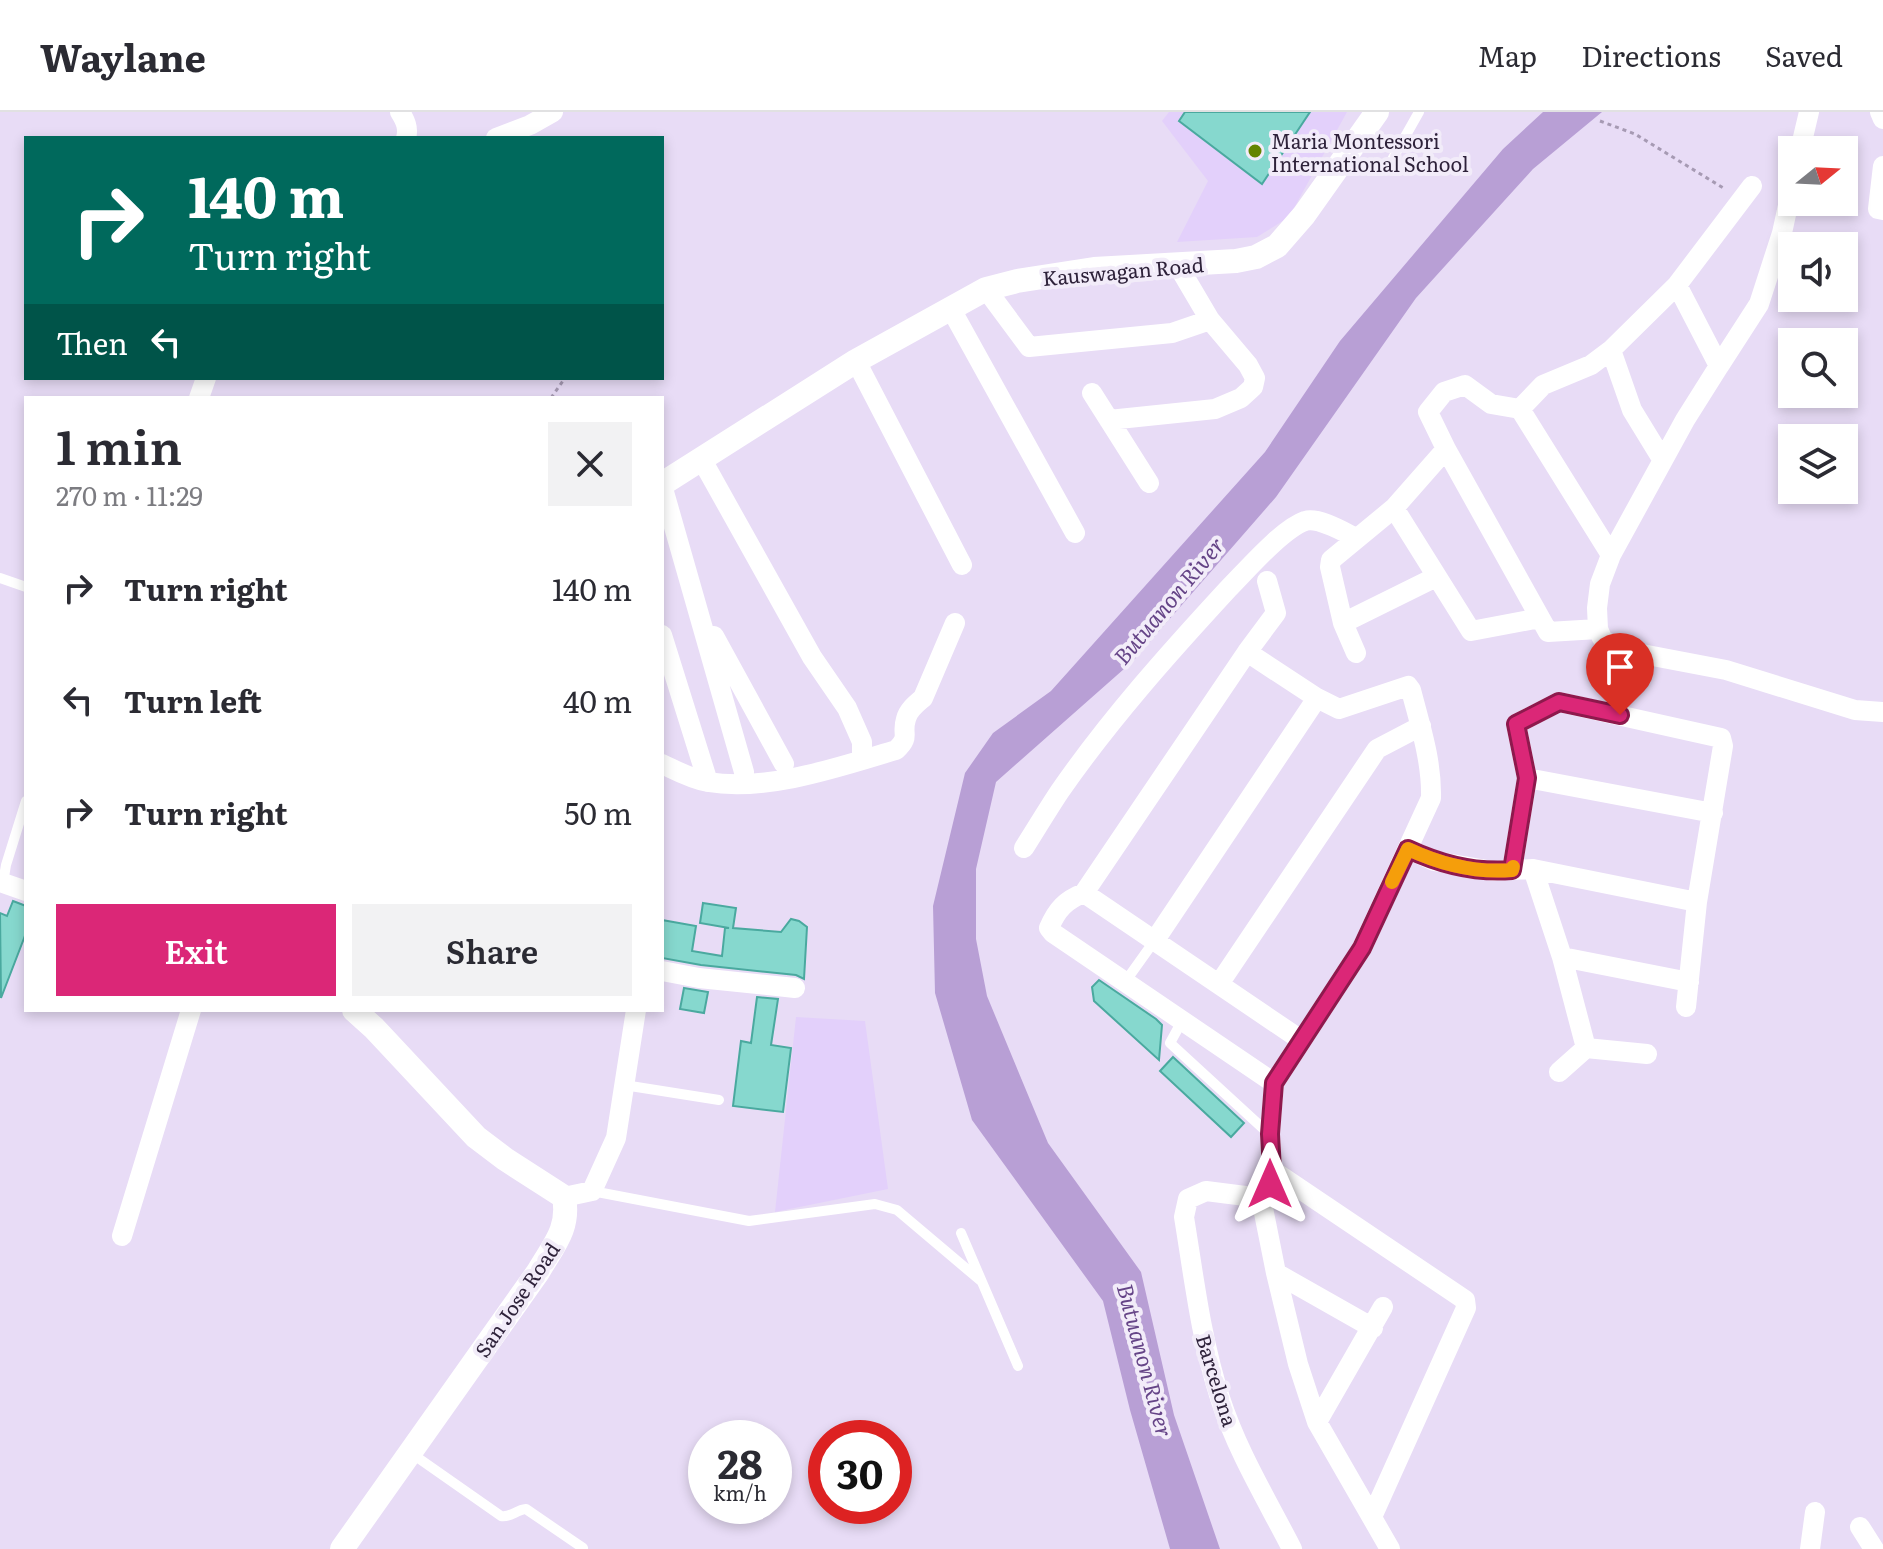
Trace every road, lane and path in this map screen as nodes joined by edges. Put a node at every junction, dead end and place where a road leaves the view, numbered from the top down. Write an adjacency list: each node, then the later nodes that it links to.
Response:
1 (400, 112): 9 (street)
2 (553, 112): 10 (street)
3 (1377, 112): 12 (street, Kauswagan Road)
4 (1419, 112): 12 (lane)
5 (1809, 112): 11 (street)
6 (1880, 112): 7 (street)
7 (1883, 119)
8 (1600, 121): 14 (path)
9 (407, 136)
10 (501, 136)
11 (1803, 136)
12 (1342, 162): 17 (street, Kauswagan Road)
13 (1883, 166): 15 (street)
14 (1747, 193): 18 (street)
15 (1883, 210)
16 (1786, 216): 24 (street)
17 (1177, 264): 19 (street, Kauswagan Road); 21 (street)
18 (1677, 285): 22 (street); 24 (street)
19 (986, 289): 20 (street, Kauswagan Road); 21 (street)
20 (951, 309): 23 (street, Kauswagan Road); 35 (street)
21 (1210, 320): 27 (street)
22 (1611, 350): 26 (street); 29 (street)
23 (856, 361): 30 (street, Kauswagan Road); 38 (street)
24 (1719, 366): 29 (street)
25 (1092, 393): 27 (street)
26 (1520, 409): 28 (street); 37 (street)
27 (1109, 420): 31 (street)
28 (1446, 449): 34 (street); 44 (street)
29 (1662, 459): 37 (street)
30 (702, 460): 32 (street, Kauswagan Road); 56 (street)
31 (1149, 483)
32 (664, 484)
33 (664, 492): 43 (street)
34 (1394, 508): 36 (street); 39 (street)
35 (1075, 533)
36 (1356, 538): 46 (street); 64 (street)
37 (1611, 555): 47 (street)
38 (962, 565)
39 (1436, 577): 44 (street); 46 (street)
40 (0, 578): 42 (lane)
41 (1267, 581): 49 (street)
42 (24, 586)
43 (696, 600): 54 (street); 55 (street)
44 (1540, 618): 47 (street)
45 (955, 623): 56 (street)
46 (1343, 623): 50 (street)
47 (1598, 629): 52 (street)
48 (664, 641): 61 (street)
49 (1247, 652): 51 (street); 69 (street)
50 (1356, 653)
51 (1317, 698): 53 (street); 71 (street)
52 (1883, 712)
53 (1421, 726): 65 (street); 76 (street)
54 (765, 730): 55 (street); 57 (street)
55 (734, 738): 59 (street)
56 (862, 760): 61 (street)
57 (784, 764)
58 (664, 765): 61 (street)
59 (744, 772)
60 (1527, 778): 63 (street); 63 (street); 66 (street)
61 (708, 782)
62 (24, 807): 67 (lane)
63 (1713, 813): 70 (street)
64 (1024, 848)
65 (1408, 849): 66 (street); 83 (street)
66 (1523, 869): 70 (street); 72 (street)
67 (2, 883): 68 (street)
68 (24, 890)
69 (1084, 893): 71 (street); 74 (street)
70 (1697, 902): 75 (street)
71 (1155, 940): 74 (lane); 76 (street)
72 (1562, 957): 75 (street); 84 (street)
73 (664, 971): 77 (street)
74 (1125, 982): 82 (street)
75 (1689, 982): 78 (street)
76 (1219, 984): 83 (street)
77 (795, 988)
78 (1686, 1007)
79 (190, 1012): 96 (street)
80 (356, 1012): 93 (street)
81 (636, 1012): 88 (street)
82 (1182, 1021): 87 (street); 90 (lane)
83 (1301, 1040): 87 (street)
84 (1586, 1048): 85 (street); 86 (street)
85 (1647, 1054)
86 (1559, 1072)
87 (1274, 1083): 90 (street)
88 (624, 1085): 89 (lane); 92 (street)
89 (719, 1100)
90 (1270, 1134): 91 (street)
91 (1272, 1170): 94 (street); 105 (street)
92 (592, 1191): 93 (street); 98 (lane)
93 (564, 1197): 103 (street, San Jose Road)
94 (1261, 1198): 97 (street); 109 (street, Barcelona)
95 (961, 1233): 98 (lane)
96 (122, 1236)
97 (1276, 1273): 100 (street); 102 (street)
98 (981, 1281): 101 (lane)
99 (1383, 1307): 100 (street)
100 (1373, 1328): 102 (street)
101 (1018, 1366)
102 (1317, 1422): 105 (street)
103 (410, 1452): 107 (lane); 108 (street, San Jose Road)
104 (1815, 1512): 111 (street)
105 (1372, 1517): 110 (street)
106 (1860, 1527): 112 (street)
107 (583, 1548)
108 (342, 1549)
109 (1292, 1549)
110 (1394, 1549)
111 (1810, 1549)
112 (1874, 1549)

